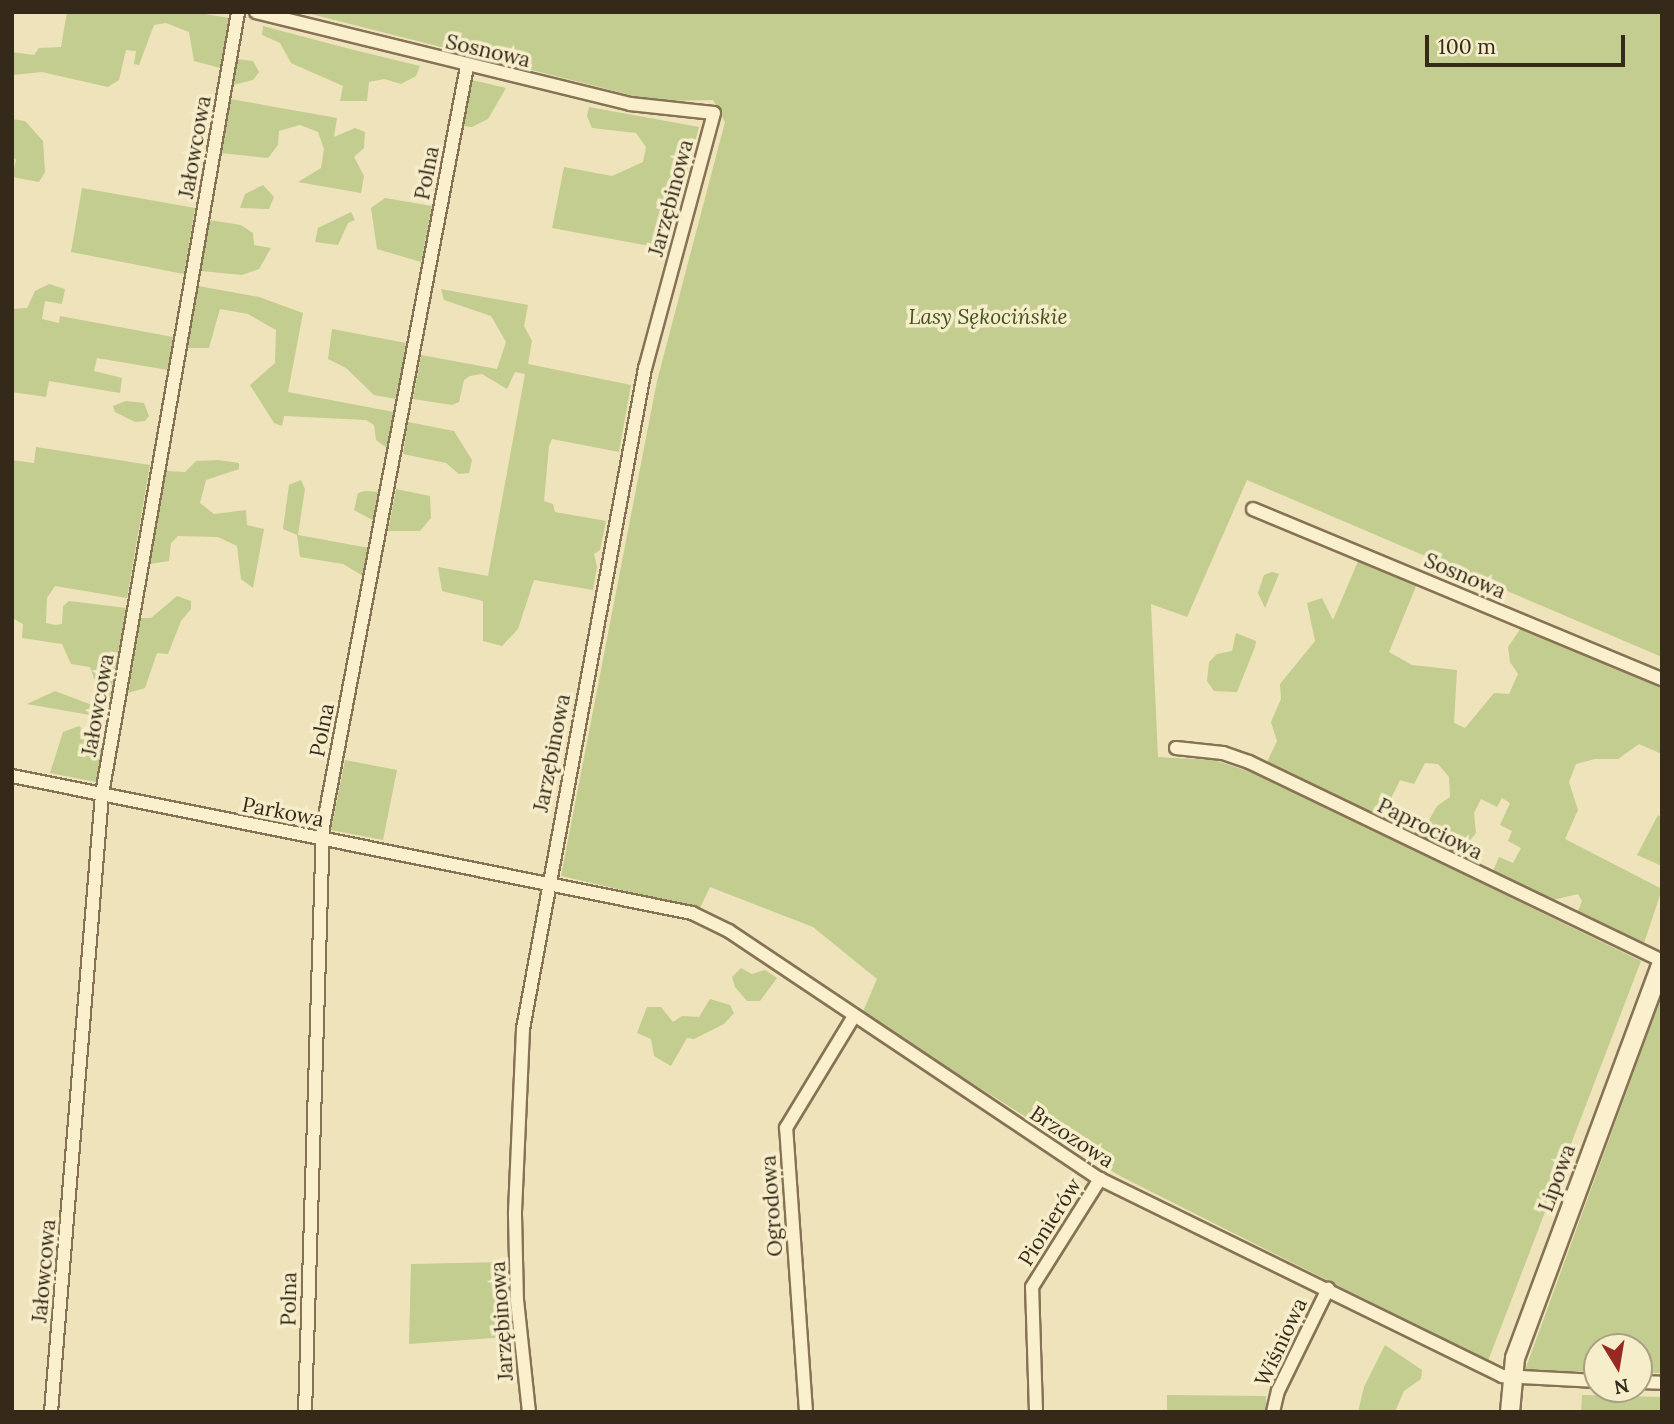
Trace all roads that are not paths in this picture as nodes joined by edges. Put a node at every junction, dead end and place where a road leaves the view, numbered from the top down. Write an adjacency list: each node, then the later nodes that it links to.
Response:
1 (238, 12): 9 (street, Jałowcowa)
2 (256, 12): 3 (street, Sosnowa)
3 (467, 66): 4 (street, Sosnowa); 10 (street, Polna)
4 (714, 113): 11 (street, Jarzębinowa)
5 (1253, 509): 6 (street, Sosnowa)
6 (1662, 679)
7 (1176, 747): 12 (street, Paprociowa)
8 (12, 776): 9 (street, Parkowa)
9 (102, 794): 10 (street, Parkowa); 18 (street, Jałowcowa)
10 (322, 839): 11 (street, Parkowa); 19 (street, Polna)
11 (547, 882): 13 (street, Brzozowa); 20 (street, Jarzębinowa)
12 (1662, 962): 16 (street, Lipowa)
13 (854, 1016): 14 (street, Brzozowa); 21 (street, Ogrodowa)
14 (1100, 1179): 15 (street, Brzozowa); 22 (street, Pionierów)
15 (1328, 1290): 16 (street, Brzozowa); 23 (street, Wiśniowa)
16 (1510, 1379): 17 (street, Brzozowa); 24 (street, Lipowa)
17 (1583, 1381)
18 (51, 1412)
19 (305, 1412)
20 (529, 1412)
21 (806, 1412)
22 (1036, 1412)
23 (1273, 1412)
24 (1510, 1412)

